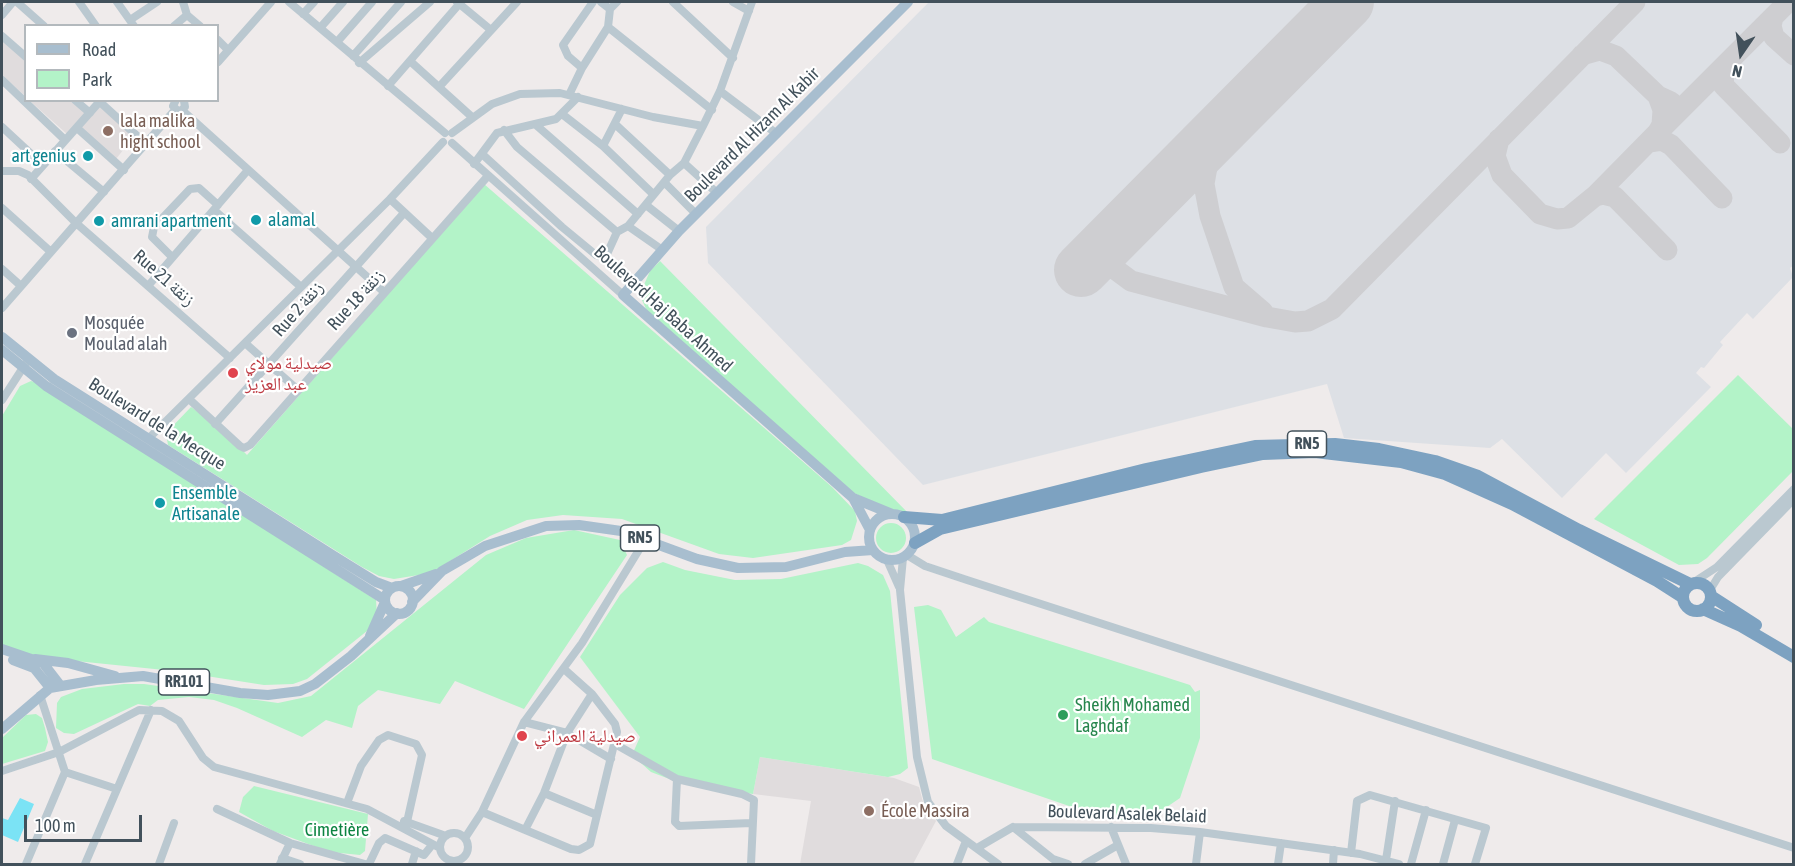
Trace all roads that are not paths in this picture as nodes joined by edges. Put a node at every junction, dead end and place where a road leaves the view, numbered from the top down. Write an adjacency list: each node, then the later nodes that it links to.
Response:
1 (15, 2): 23 (street); 28 (street)
2 (79, 2): 29 (street)
3 (117, 2): 27 (street)
4 (157, 2): 27 (street)
5 (183, 2): 26 (street)
6 (271, 2): 38 (street)
7 (289, 2): 25 (street, Boulevard Haj Baba Ahmed)
8 (314, 2): 25 (street)
9 (343, 2): 33 (street)
10 (372, 2): 37 (street)
11 (401, 2): 41 (street)
12 (430, 2): 41 (street)
13 (459, 2): 34 (street); 43 (street)
14 (593, 2): 44 (street)
15 (601, 2): 22 (street)
16 (617, 2): 22 (street)
17 (673, 2): 40 (street)
18 (733, 2): 24 (street)
19 (752, 2): 24 (street)
20 (908, 2): 67 (main road, Boulevard Al Hizam Al Kabir)
21 (514, 3): 34 (street)
22 (610, 9): 32 (street)
23 (2, 11)
24 (749, 11): 40 (street)
25 (303, 14): 33 (street, Boulevard Haj Baba Ahmed)
26 (187, 15): 30 (street); 31 (street)
27 (132, 23)
28 (42, 24)
29 (95, 24)
30 (176, 24)
31 (198, 24)
32 (608, 27): 44 (street); 57 (street)
33 (320, 28): 37 (street, Boulevard Haj Baba Ahmed)
34 (491, 30): 47 (street)
35 (2, 36): 39 (street)
36 (219, 41): 38 (street)
37 (337, 42): 41 (street, Boulevard Haj Baba Ahmed)
38 (228, 50): 42 (street)
39 (24, 55)
40 (734, 58): 48 (street)
41 (356, 60): 46 (street, Boulevard Haj Baba Ahmed)
42 (219, 61)
43 (410, 62): 46 (street); 47 (street)
44 (582, 68): 49 (street)
45 (2, 80): 50 (street)
46 (388, 86): 68 (street, Boulevard Haj Baba Ahmed)
47 (439, 87): 60 (street)
48 (720, 91): 57 (street); 67 (street)
49 (574, 96): 56 (street); 59 (street); 60 (street)
50 (24, 101)
51 (25, 102): 69 (street)
52 (77, 102): 58 (street)
53 (99, 102): 58 (street)
54 (101, 102): 70 (street)
55 (179, 103): 70 (street); 79 (street)
56 (622, 109): 61 (street); 63 (street)
57 (712, 110): 63 (street)
58 (90, 113): 65 (street)
59 (562, 114): 62 (street); 71 (street)
60 (472, 117): 68 (street)
61 (615, 124): 71 (street); 80 (street)
62 (536, 125): 66 (street); 92 (street)
63 (703, 126): 75 (street)
64 (2, 127): 76 (street)
65 (77, 128): 69 (street); 77 (street)
66 (504, 130): 73 (street); 97 (street)
67 (777, 134): 85 (main road, Boulevard Al Hizam Al Kabir)
68 (448, 138): 74 (street, Boulevard Haj Baba Ahmed); 87 (street)
69 (65, 140): 72 (street)
70 (146, 144): 77 (street)
71 (603, 146): 86 (street)
72 (55, 151): 76 (street); 84 (street)
73 (482, 154): 74 (street); 97 (street)
74 (474, 164): 81 (street, Boulevard Haj Baba Ahmed)
75 (684, 164): 80 (street); 85 (street)
76 (44, 165): 82 (street)
77 (124, 170): 84 (street)
78 (2, 171): 82 (street)
79 (248, 171): 89 (street); 100 (street)
80 (670, 175): 83 (street)
81 (487, 177): 98 (street, Rue 18 زنقة); 109 (street, Boulevard Haj Baba Ahmed)
82 (31, 179): 94 (street, Rue 21 زنقة)
83 (665, 183): 86 (street); 93 (street)
84 (104, 192): 94 (street)
85 (717, 193): 93 (main road, Boulevard Al Hizam Al Kabir)
86 (653, 194): 88 (street)
87 (390, 199): 91 (street); 100 (street)
88 (646, 206): 92 (street); 96 (street)
89 (216, 207): 102 (street); 102 (street); 107 (street)
90 (2, 208): 101 (street)
91 (404, 213): 98 (street); 103 (street, Rue 2 زنقة)
92 (638, 214): 95 (street)
93 (696, 214): 96 (main road, Boulevard Al Hizam Al Kabir)
94 (76, 224): 101 (street); 106 (street, Rue 21 زنقة)
95 (628, 226): 97 (street); 99 (street)
96 (679, 231): 99 (main road, Boulevard Al Hizam Al Kabir)
97 (617, 232)
98 (432, 238): 108 (street, Rue 18 زنقة)
99 (661, 249): 109 (main road, Boulevard Al Hizam Al Kabir)
100 (339, 250): 103 (street); 107 (street)
101 (51, 252): 105 (street)
102 (172, 257): 106 (street)
103 (357, 266): 108 (street); 116 (street, Rue 2 زنقة)
104 (2, 269): 105 (street)
105 (21, 286): 110 (street)
106 (148, 286): 114 (street, Rue 21 زنقة)
107 (301, 287): 112 (street)
108 (384, 292): 117 (street, Rue 18 زنقة)
109 (623, 295): 123 (main road, Boulevard Haj Baba Ahmed)
110 (2, 308)
111 (2, 337): 115 (main road, Boulevard de la Mecque)
112 (245, 343): 114 (street); 116 (street)
113 (2, 350): 115 (main road, Boulevard de la Mecque)
114 (230, 358): 118 (street)
115 (25, 364): 119 (street); 121 (main road, Boulevard de la Mecque)
116 (270, 365): 117 (street); 120 (street, Rue 2 زنقة)
117 (297, 390): 120 (street, Rue 18 زنقة)
118 (189, 399): 120 (street); 121 (street)
119 (2, 400)
120 (215, 424)
121 (146, 441): 131 (main road, Boulevard de la Mecque)
122 (1794, 489): 134 (street)
123 (853, 498): 125 (main road); 126 (main road)
124 (1794, 499): 137 (street)
125 (898, 516): 126 (main road, RN5); 129 (main road); 134 (highway, RN5)
126 (870, 532): 128 (main road); 130 (main road, RN5)
127 (645, 540): 130 (main road, RN5); 133 (main road, RN5); 149 (street)
128 (873, 550): 130 (main road, RN5); 132 (main road)
129 (909, 551): 132 (main road, RN5); 136 (street); 138 (highway, RN5); 189 (street)
130 (844, 552)
131 (332, 560): 135 (main road, Boulevard de la Mecque); 139 (main road, Boulevard de la Mecque)
132 (887, 560): 136 (street)
133 (442, 571): 135 (main road, RN5); 140 (main road, RN5)
134 (1692, 583): 137 (highway, RN5); 138 (highway)
135 (396, 587): 139 (main road); 140 (main road)
136 (900, 590): 183 (street)
137 (1710, 593): 141 (highway); 144 (highway, RN5)
138 (1682, 597): 141 (highway, RN5)
139 (385, 601): 142 (main road); 143 (main road, RR101)
140 (412, 602): 142 (main road, RN5)
141 (1703, 609): 147 (highway, RN5)
142 (397, 614): 143 (main road, RR101)
143 (366, 644): 150 (main road, RR101)
144 (1794, 647)
145 (2, 649): 146 (main road)
146 (8, 656): 148 (main road); 151 (main road)
147 (1794, 657)
148 (35, 659): 150 (main road); 151 (main road)
149 (564, 669): 152 (street); 155 (street)
150 (118, 677): 151 (main road, RR101)
151 (55, 686): 153 (main road)
152 (592, 694): 157 (street); 158 (street)
153 (40, 696): 156 (main road); 159 (street)
154 (152, 710): 159 (street); 164 (street); 167 (street)
155 (524, 722): 157 (street); 170 (street)
156 (2, 729)
157 (567, 733): 160 (street); 165 (street)
158 (615, 744): 160 (street); 163 (street)
159 (59, 752): 161 (street); 162 (street)
160 (611, 759): 171 (street)
161 (2, 771)
162 (65, 771): 164 (street); 196 (street)
163 (677, 779): 176 (street); 176 (street)
164 (117, 789): 197 (street)
165 (544, 793): 171 (street); 179 (street)
166 (1395, 801): 169 (street); 192 (street); 193 (street)
167 (346, 803): 172 (street); 174 (street)
168 (217, 809): 184 (street)
169 (1426, 810): 173 (street); 212 (street)
170 (482, 812): 179 (street); 182 (street)
171 (597, 815): 179 (street)
172 (386, 817): 174 (street); 187 (street)
173 (1455, 820): 213 (street); 214 (street)
174 (407, 822): 181 (street)
175 (174, 823): 198 (street)
176 (751, 823): 202 (street)
177 (1013, 827): 178 (street, Boulevard Asalek Belaid); 188 (street); 205 (street)
178 (1111, 827): 180 (street, Boulevard Asalek Belaid); 186 (street)
179 (526, 828)
180 (1200, 832): 185 (street, Boulevard Asalek Belaid); 208 (street)
181 (446, 836): 182 (street); 187 (street)
182 (465, 838): 195 (street)
183 (966, 841): 188 (street); 203 (street)
184 (290, 843): 194 (street); 200 (street)
185 (1281, 843): 190 (street, Boulevard Asalek Belaid); 209 (street)
186 (1118, 845): 206 (street); 207 (street)
187 (436, 847): 191 (street); 195 (street)
188 (977, 848): 204 (street)
189 (1794, 848)
190 (1334, 850): 192 (street, Boulevard Asalek Belaid); 210 (street)
191 (416, 851): 200 (street); 201 (street)
192 (1356, 853): 193 (street)
193 (1386, 860): 211 (street)
194 (281, 861): 199 (street)
195 (462, 862)
196 (26, 864)
197 (85, 864)
198 (159, 864)
199 (300, 864)
200 (367, 864)
201 (412, 864)
202 (751, 864)
203 (957, 864)
204 (998, 864)
205 (1068, 864)
206 (1085, 864)
207 (1126, 864)
208 (1196, 864)
209 (1278, 864)
210 (1333, 864)
211 (1399, 864)
212 (1411, 864)
213 (1443, 864)
214 (1475, 864)

